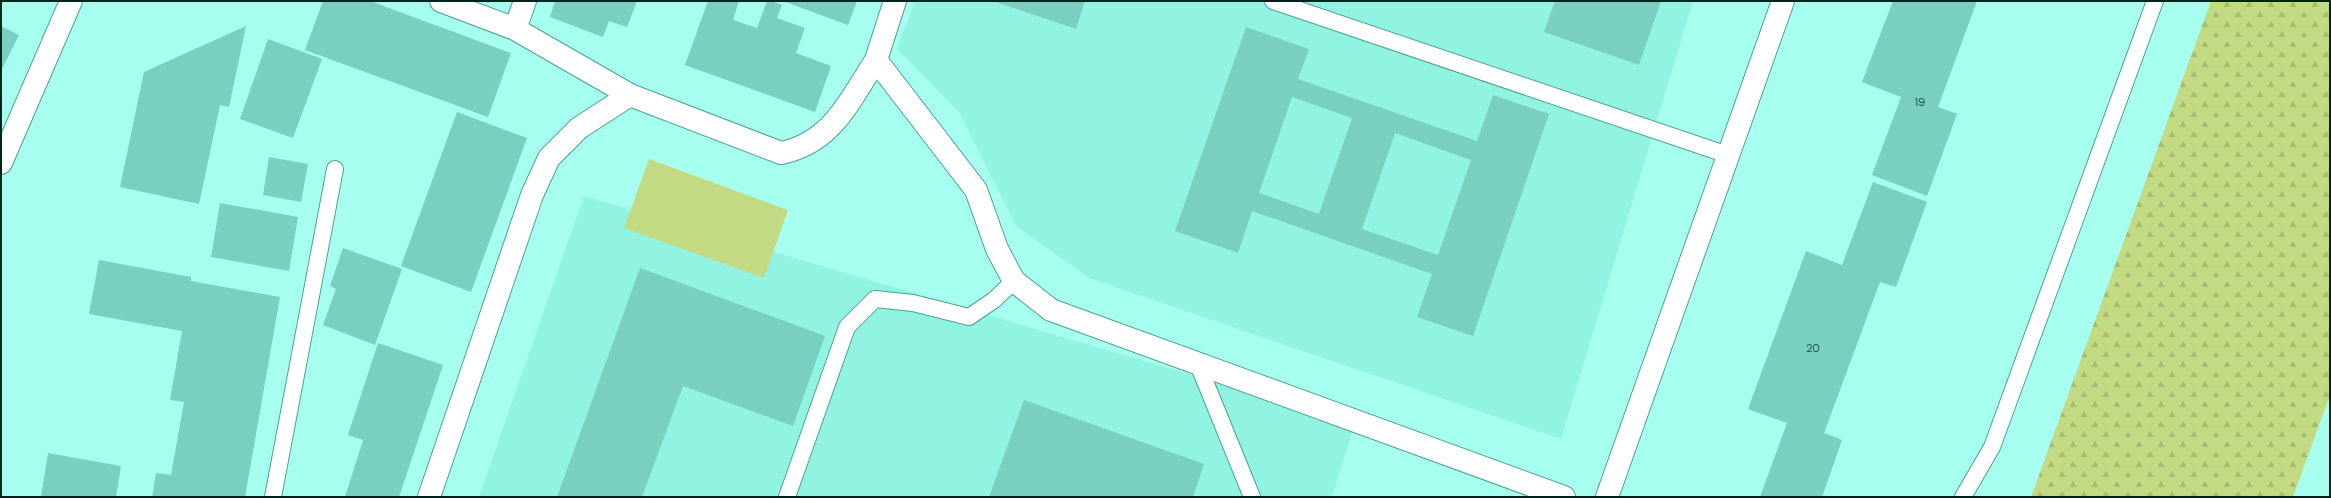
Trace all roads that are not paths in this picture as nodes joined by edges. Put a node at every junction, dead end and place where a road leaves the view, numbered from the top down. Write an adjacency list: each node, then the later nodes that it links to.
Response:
1 (71, 1): 12 (street)
2 (441, 1): 8 (street)
3 (525, 1): 8 (street)
4 (895, 1): 9 (street)
5 (1273, 1): 11 (lane)
6 (1783, 1): 11 (street)
7 (2155, 1): 22 (lane)
8 (515, 29): 10 (street)
9 (876, 60): 10 (street); 14 (street)
10 (630, 94): 17 (street)
11 (1728, 155): 21 (street)
12 (1, 163)
13 (335, 169): 16 (lane)
14 (1014, 282): 15 (street); 18 (lane)
15 (1198, 364): 19 (lane); 20 (street)
16 (273, 497)
17 (429, 497)
18 (787, 497)
19 (1252, 497)
20 (1564, 497)
21 (1606, 497)
22 (1963, 497)

